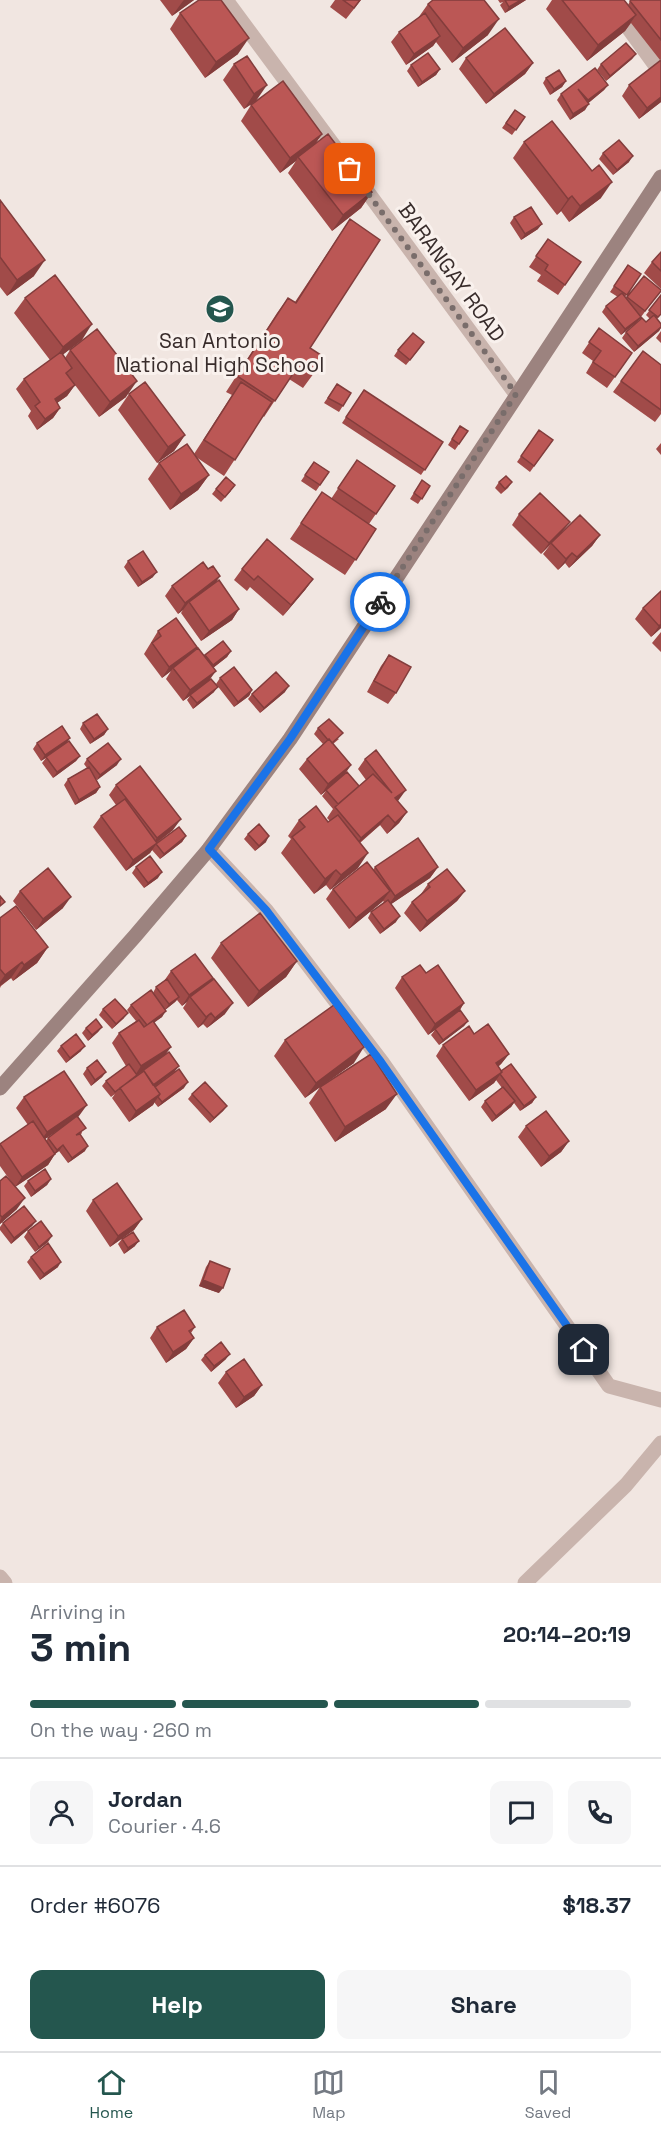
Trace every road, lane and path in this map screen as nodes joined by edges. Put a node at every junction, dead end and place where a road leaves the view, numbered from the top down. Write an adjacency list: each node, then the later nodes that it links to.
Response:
1 (226, 0): 5 (street, BARANGAY ROAD)
2 (608, 0): 3 (street)
3 (661, 73)
4 (661, 177): 5 (street)
5 (516, 394): 6 (street)
6 (209, 849): 7 (street); 8 (street)
7 (0, 1088)
8 (661, 1400)
9 (661, 1443): 12 (street)
10 (0, 1577): 11 (street)
11 (5, 1583)
12 (525, 1583)

